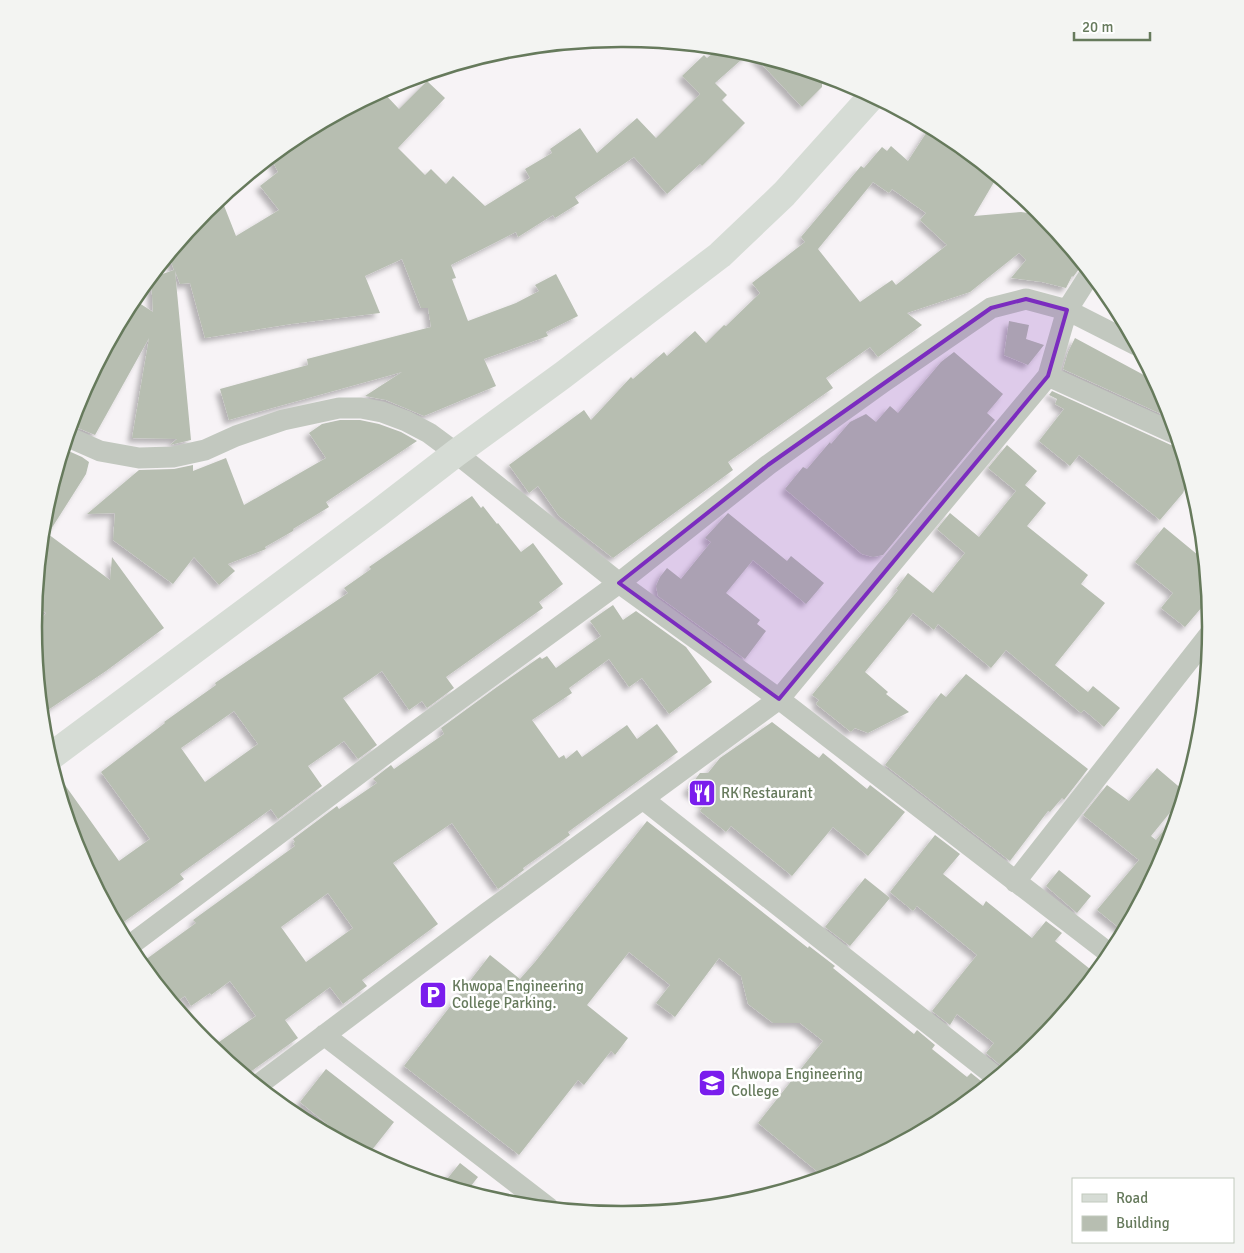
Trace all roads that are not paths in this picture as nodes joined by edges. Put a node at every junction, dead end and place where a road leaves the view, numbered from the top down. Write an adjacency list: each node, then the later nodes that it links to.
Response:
1 (867, 102): 8 (main road)
2 (1086, 280): 3 (street)
3 (1068, 310): 4 (street); 5 (street); 9 (street)
4 (1125, 340)
5 (1048, 376): 6 (street); 11 (street)
6 (1167, 430)
7 (73, 439): 8 (street)
8 (456, 452): 9 (street); 12 (main road)
9 (619, 583): 11 (street); 15 (street)
10 (1201, 646): 14 (street)
11 (779, 699): 13 (street); 14 (street)
12 (57, 752)
13 (642, 799): 17 (street); 18 (street)
14 (1015, 882): 16 (street)
15 (136, 941)
16 (1103, 949)
17 (324, 1034): 19 (street); 20 (street)
18 (991, 1073)
19 (263, 1081)
20 (538, 1200)

